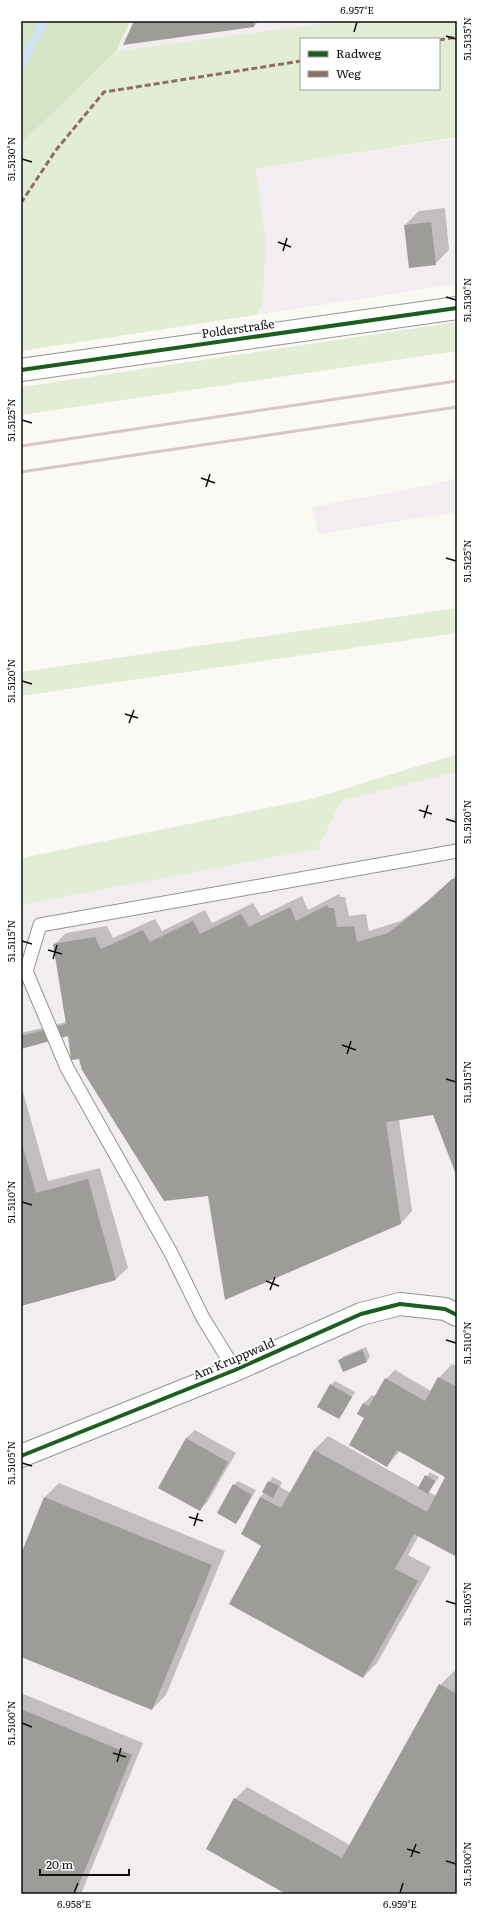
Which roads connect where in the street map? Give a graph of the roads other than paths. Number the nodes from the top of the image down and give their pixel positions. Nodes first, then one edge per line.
1 (457, 308) edge
2 (21, 370) edge
3 (457, 851) edge
4 (24, 971) edge
5 (457, 1315) edge
6 (235, 1370) junction
7 (21, 1456) edge

1 - 2 street, Polderstraße
3 - 4 lane
4 - 6 lane
5 - 6 street, Am Kruppwald
6 - 7 street, Am Kruppwald

